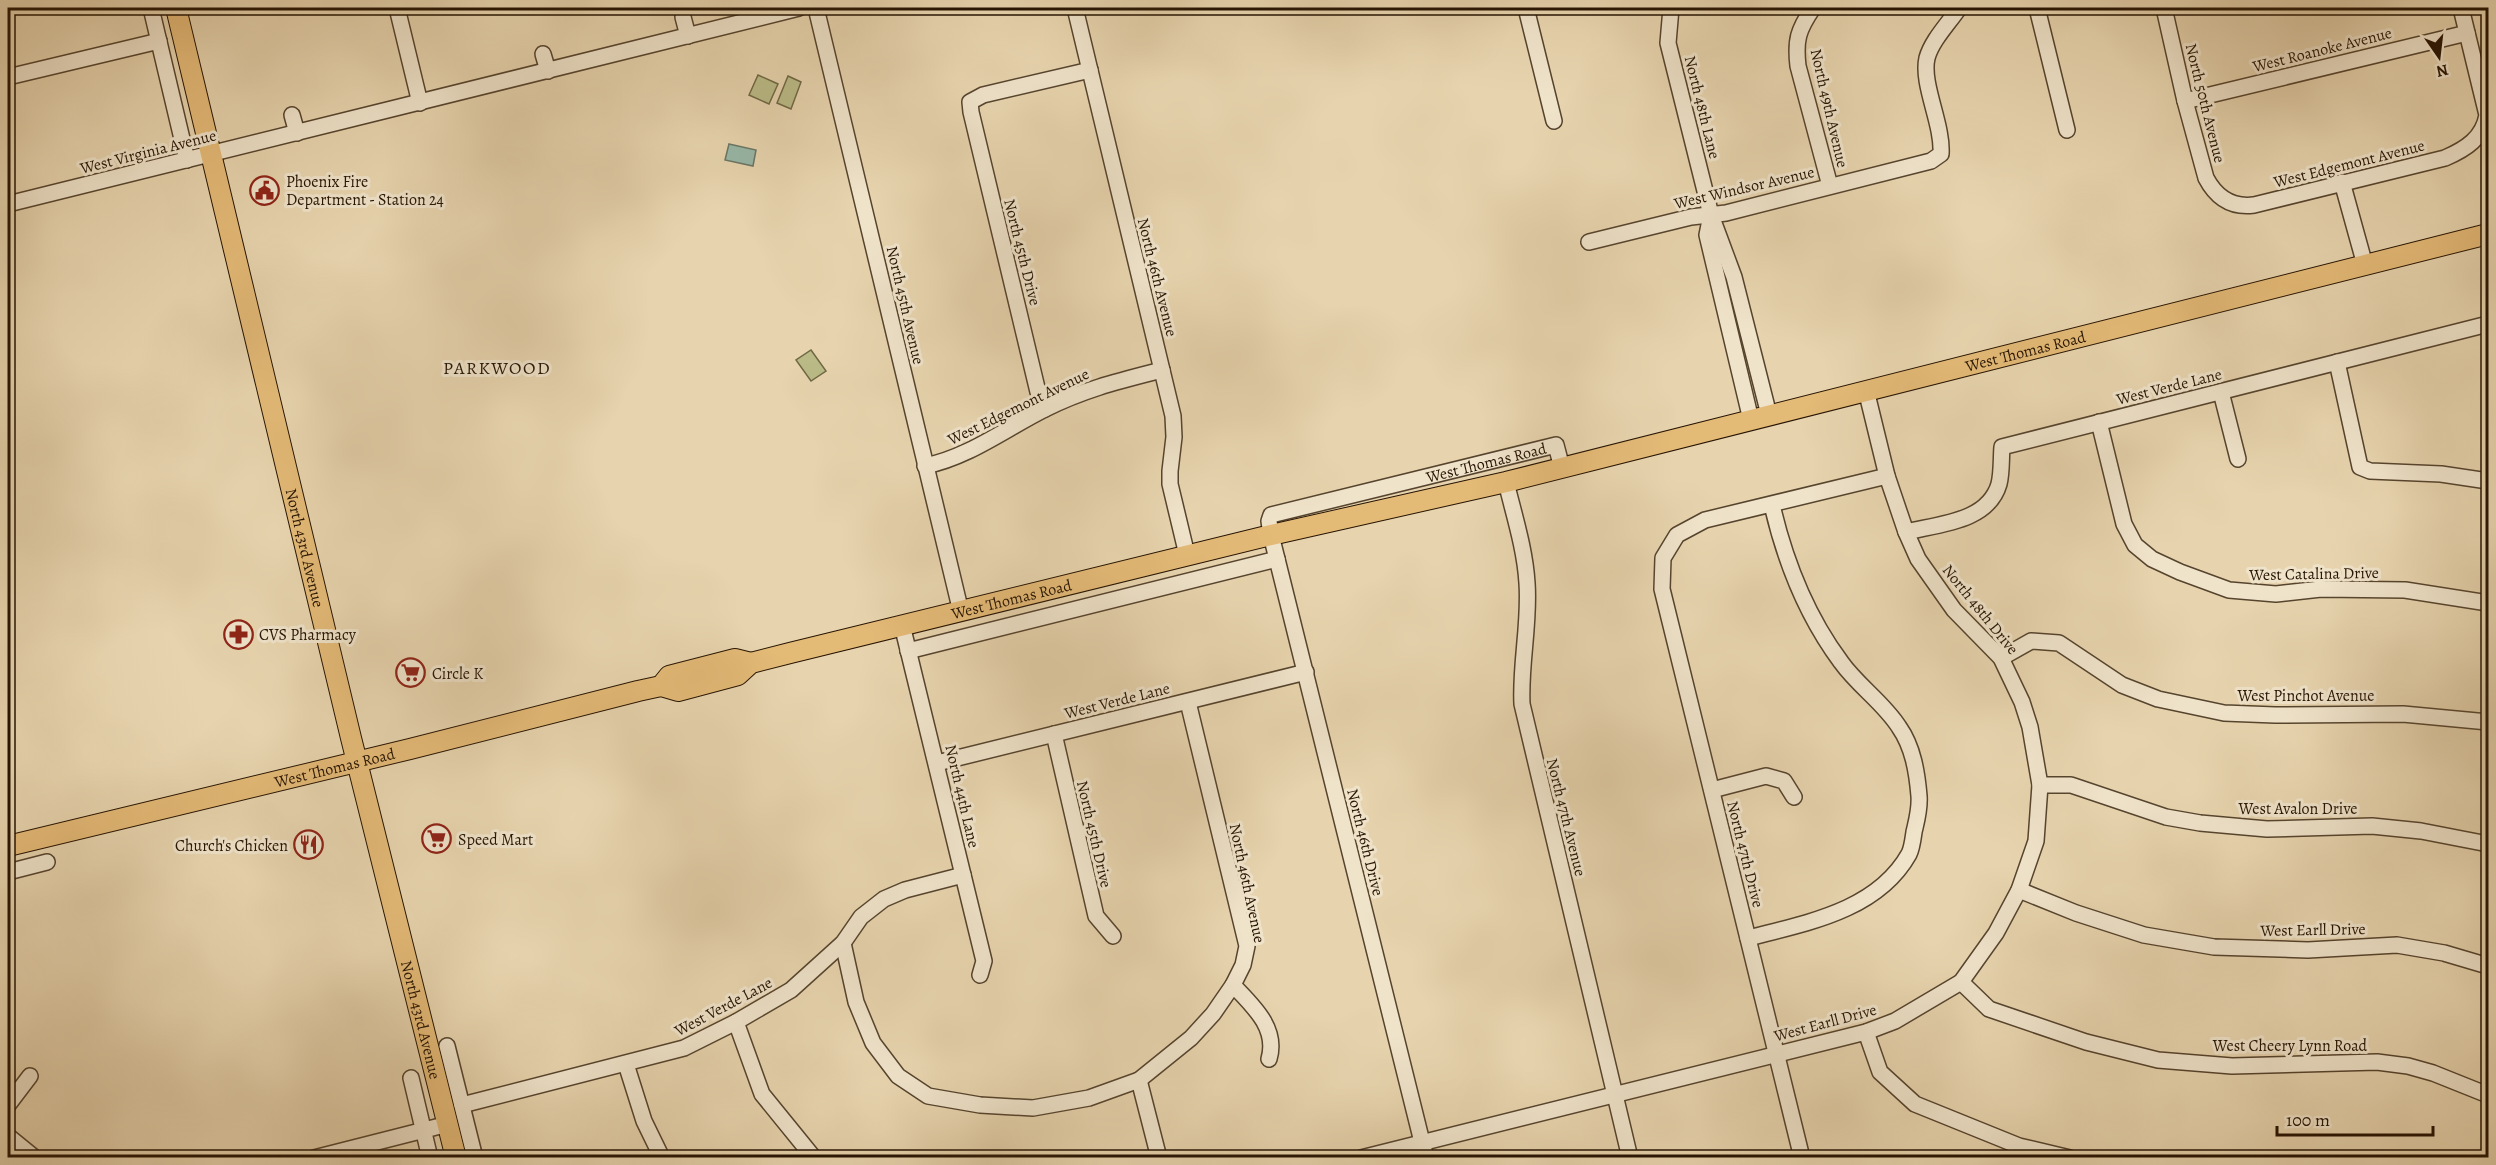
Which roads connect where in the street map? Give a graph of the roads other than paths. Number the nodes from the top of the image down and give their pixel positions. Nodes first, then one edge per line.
1 (151, 8) edge
2 (176, 8) edge
3 (397, 8) edge
4 (799, 8) edge
5 (816, 8) edge
6 (1075, 8) edge
7 (1526, 8) edge
8 (1671, 8) edge
9 (1813, 8) edge
10 (1959, 8) edge
11 (2037, 8) edge
12 (2164, 8) edge
13 (2461, 8) edge
14 (683, 17) dead end
15 (2467, 33) junction
16 (687, 36) junction
17 (159, 41) junction
18 (543, 54) dead end
19 (1089, 70) junction
20 (548, 71) junction
21 (8, 77) edge
22 (2185, 101) junction
23 (420, 103) junction
24 (292, 115) dead end
25 (1554, 121) dead end
26 (2067, 130) dead end
27 (297, 133) junction
28 (210, 155) junction
29 (187, 160) junction
30 (2342, 182) junction
31 (1830, 186) junction
32 (2224, 200) joint
33 (8, 204) edge
34 (1711, 215) junction
35 (2488, 234) edge
36 (1589, 242) dead end
37 (2364, 265) junction
38 (2488, 324) edge
39 (2337, 362) junction
40 (1162, 370) junction
41 (1866, 390) junction
42 (2221, 392) junction
43 (1045, 409) junction
44 (1760, 417) junction
45 (2099, 422) junction
46 (2238, 459) dead end
47 (926, 466) junction
48 (1562, 468) junction
49 (1887, 476) junction
50 (2488, 481) edge
51 (1506, 482) junction
52 (1772, 505) junction
53 (1906, 532) junction
54 (1271, 535) junction
55 (1187, 555) junction
56 (1277, 559) junction
57 (2488, 603) edge
58 (961, 612) junction
59 (902, 625) junction
60 (908, 651) junction
61 (2001, 658) junction
62 (1306, 672) junction
63 (1188, 702) junction
64 (2488, 722) edge
65 (1053, 734) junction
66 (357, 762) junction
67 (937, 763) junction
68 (2040, 785) junction
69 (1712, 790) junction
70 (1794, 796) dead end
71 (2488, 844) edge
72 (8, 846) edge
73 (47, 862) dead end
74 (8, 872) edge
75 (963, 875) junction
76 (2019, 890) junction
77 (1113, 936) dead end
78 (1748, 938) junction
79 (843, 943) junction
80 (2488, 966) edge
81 (980, 975) dead end
82 (1961, 982) junction
83 (1233, 985) junction
84 (736, 1022) junction
85 (1866, 1032) junction
86 (447, 1046) dead end
87 (1776, 1053) junction
88 (1269, 1059) dead end
89 (626, 1065) junction
90 (30, 1076) dead end
91 (411, 1078) dead end
92 (1139, 1080) junction
93 (1614, 1094) junction
94 (2488, 1095) edge
95 (8, 1105) edge
96 (462, 1105) junction
97 (448, 1124) junction
98 (424, 1130) junction
99 (8, 1136) edge
100 (1422, 1141) junction
101 (35, 1158) edge
102 (314, 1158) edge
103 (430, 1158) edge
104 (456, 1158) edge
105 (475, 1158) edge
106 (662, 1158) edge
107 (814, 1158) edge
108 (1159, 1158) edge
109 (1361, 1158) edge
110 (1426, 1158) edge
111 (1630, 1158) edge
112 (1802, 1158) edge
113 (2070, 1158) edge

1 - 17 street
2 - 28 main road, North 43rd Avenue
3 - 23 street
4 - 16 street, West Virginia Avenue
5 - 47 street, North 45th Avenue
6 - 19 street, North 46th Avenue
7 - 25 street
8 - 34 street, North 48th Lane
9 - 31 street, North 49th Avenue
10 - 31 street, West Windsor Avenue
11 - 26 street
12 - 22 street, North 50th Avenue
13 - 15 street
14 - 16 street
15 - 22 street, West Roanoke Avenue
15 - 30 street, West Edgemont Avenue
16 - 20 street, West Virginia Avenue
17 - 21 street
17 - 29 street
18 - 20 street
19 - 40 street, North 46th Avenue
19 - 43 street, North 45th Drive
20 - 23 street, West Virginia Avenue
22 - 32 street, North 50th Avenue
23 - 27 street, West Virginia Avenue
24 - 27 street
27 - 28 street, West Virginia Avenue
28 - 29 street, West Virginia Avenue
28 - 66 main road, North 43rd Avenue
29 - 33 street, West Virginia Avenue
30 - 32 street, West Edgemont Avenue
30 - 37 street
31 - 34 street, West Windsor Avenue
34 - 36 street, West Windsor Avenue
34 - 44 street, North 48th Lane
35 - 37 main road, West Thomas Road
37 - 41 main road, West Thomas Road
38 - 39 street, West Verde Lane
39 - 42 street, West Verde Lane
39 - 50 street
40 - 43 street, West Edgemont Avenue
40 - 55 street, North 46th Avenue
41 - 44 main road, West Thomas Road
41 - 49 street, North 48th Drive
42 - 45 street, West Verde Lane
42 - 46 street
43 - 47 street, West Edgemont Avenue
44 - 48 main road, West Thomas Road
45 - 53 street, West Verde Lane
45 - 57 street, West Catalina Drive
47 - 58 street, North 45th Avenue
48 - 51 main road, West Thomas Road
48 - 54 street, West Thomas Road
49 - 52 street
49 - 53 street, North 48th Drive
51 - 54 main road, West Thomas Road
51 - 93 street, North 47th Avenue
52 - 69 street, North 47th Drive
52 - 78 street
53 - 61 street, North 48th Drive
54 - 55 main road, West Thomas Road
54 - 56 street, North 46th Drive
55 - 58 main road, West Thomas Road
56 - 60 street, West Thomas Road
56 - 62 street, North 46th Drive
58 - 59 main road, West Thomas Road
59 - 60 street, North 44th Lane
59 - 66 main road, West Thomas Road
60 - 67 street, North 44th Lane
61 - 64 street, West Pinchot Avenue
61 - 68 street, North 48th Drive
62 - 63 street, West Verde Lane
62 - 100 street, North 46th Drive
63 - 65 street, West Verde Lane
63 - 83 street, North 46th Avenue
65 - 67 street, West Verde Lane
65 - 77 street, North 45th Drive
66 - 72 main road, West Thomas Road
66 - 97 main road, North 43rd Avenue
67 - 75 street, North 44th Lane
68 - 71 street, West Avalon Drive
68 - 76 street, North 48th Drive
69 - 70 street
69 - 78 street, North 47th Drive
73 - 74 street
75 - 79 street, West Verde Lane
75 - 81 street, North 44th Lane
76 - 80 street, West Earll Drive
76 - 82 street, West Earll Drive
78 - 87 street, North 47th Drive
79 - 84 street, West Verde Lane
79 - 92 street
82 - 85 street, West Earll Drive
82 - 94 street, West Cheery Lynn Road
83 - 88 street
83 - 92 street
84 - 89 street, West Verde Lane
84 - 107 street
85 - 87 street, West Earll Drive
85 - 113 street
86 - 96 street, North 43rd Avenue
87 - 93 street, West Earll Drive
87 - 112 street, North 47th Drive
89 - 96 street, West Verde Lane
89 - 106 street
90 - 95 street
91 - 98 street, North 43rd Avenue
92 - 108 street
93 - 100 street, West Earll Drive
93 - 111 street, North 47th Avenue
96 - 105 street, North 43rd Avenue
97 - 98 street
97 - 104 main road, North 43rd Avenue
98 - 102 street
98 - 103 street, North 43rd Avenue
99 - 101 street
100 - 109 street, West Earll Drive
100 - 110 street, North 46th Drive

